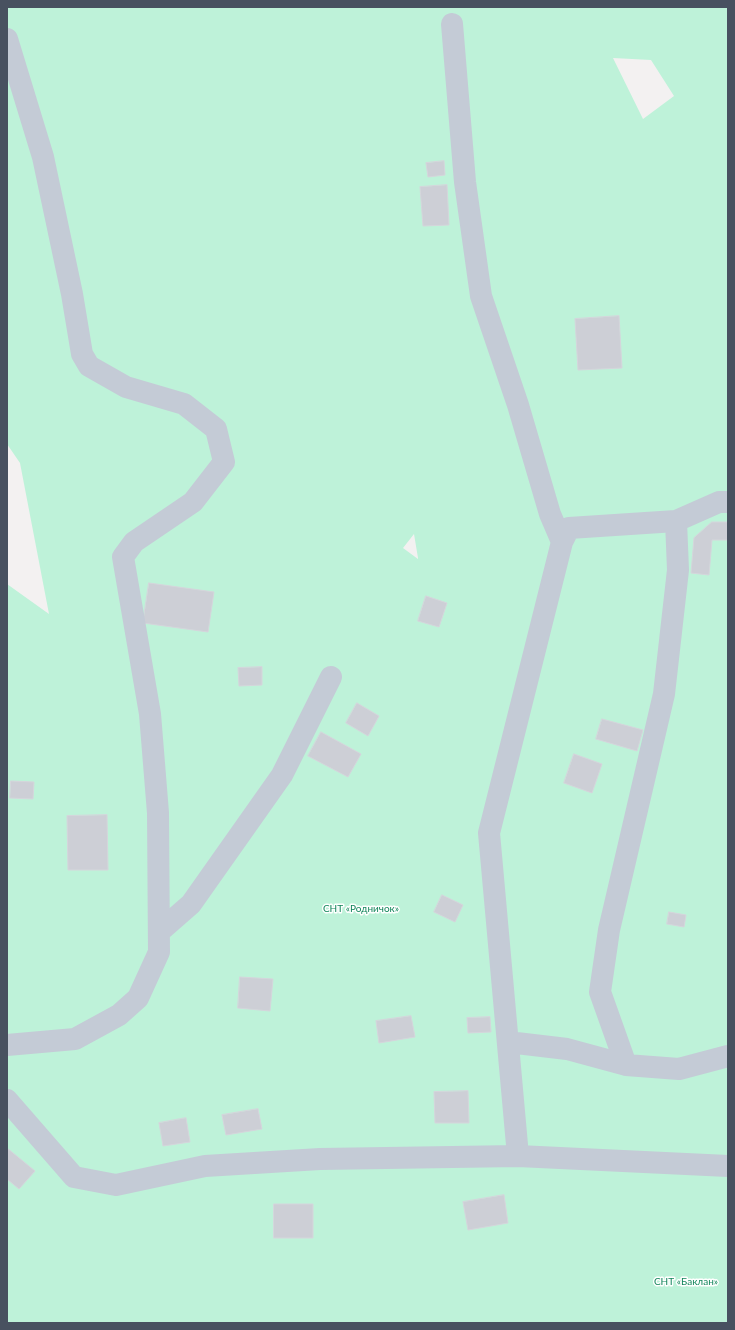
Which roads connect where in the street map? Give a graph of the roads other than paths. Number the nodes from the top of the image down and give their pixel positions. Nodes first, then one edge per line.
1 (452, 24) dead end
2 (7, 39) edge
3 (728, 502) edge
4 (676, 521) junction
5 (562, 542) junction
6 (331, 677) dead end
7 (159, 932) junction
8 (508, 1042) junction
9 (7, 1045) edge
10 (728, 1056) edge
11 (626, 1065) junction
12 (7, 1100) edge
13 (518, 1156) junction
14 (728, 1166) edge

1 - 5 street
2 - 7 street
3 - 4 street
4 - 5 street
4 - 11 street
5 - 8 street
6 - 7 street
7 - 9 street
8 - 11 street
8 - 13 street
10 - 11 street
12 - 13 street
13 - 14 street

